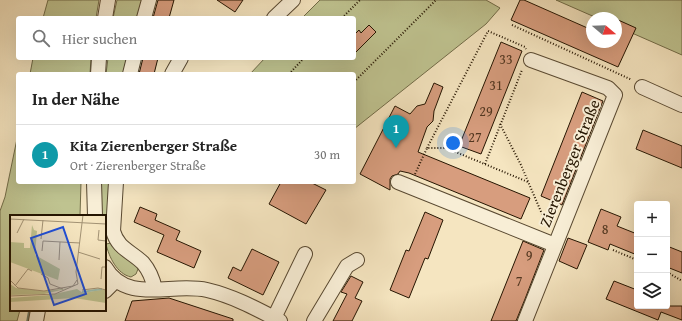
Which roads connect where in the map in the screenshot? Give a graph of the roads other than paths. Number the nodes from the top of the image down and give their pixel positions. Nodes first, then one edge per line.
1 (108, 0) edge
2 (149, 0) edge
3 (293, 0) edge
4 (105, 16) edge
5 (145, 16) edge
6 (276, 16) edge
7 (99, 60) edge
8 (134, 60) edge
9 (180, 60) edge
10 (531, 60) road end
11 (98, 72) edge
12 (130, 72) edge
13 (173, 72) edge
14 (642, 87) road end
15 (682, 105) edge
16 (94, 184) edge
17 (116, 184) edge
18 (404, 184) road end
19 (95, 215) edge
20 (555, 245) junction
21 (305, 254) dead end
22 (357, 260) dead end
23 (106, 268) edge
24 (115, 281) junction
25 (155, 289) junction
26 (106, 290) edge
27 (38, 311) edge
28 (277, 319) edge
29 (36, 321) edge
30 (314, 321) edge
31 (525, 321) edge

1 - 4 street
2 - 5 street
3 - 6 street
7 - 11 street
8 - 12 street
9 - 13 street
10 - 20 street, Zierenberger Straße
14 - 15 street
16 - 19 street
17 - 25 street
18 - 20 street, Zierenberger Straße
20 - 31 street, Zierenberger Straße
21 - 28 street
22 - 30 street
23 - 24 street
24 - 25 street
24 - 26 street
25 - 28 street
27 - 29 street

